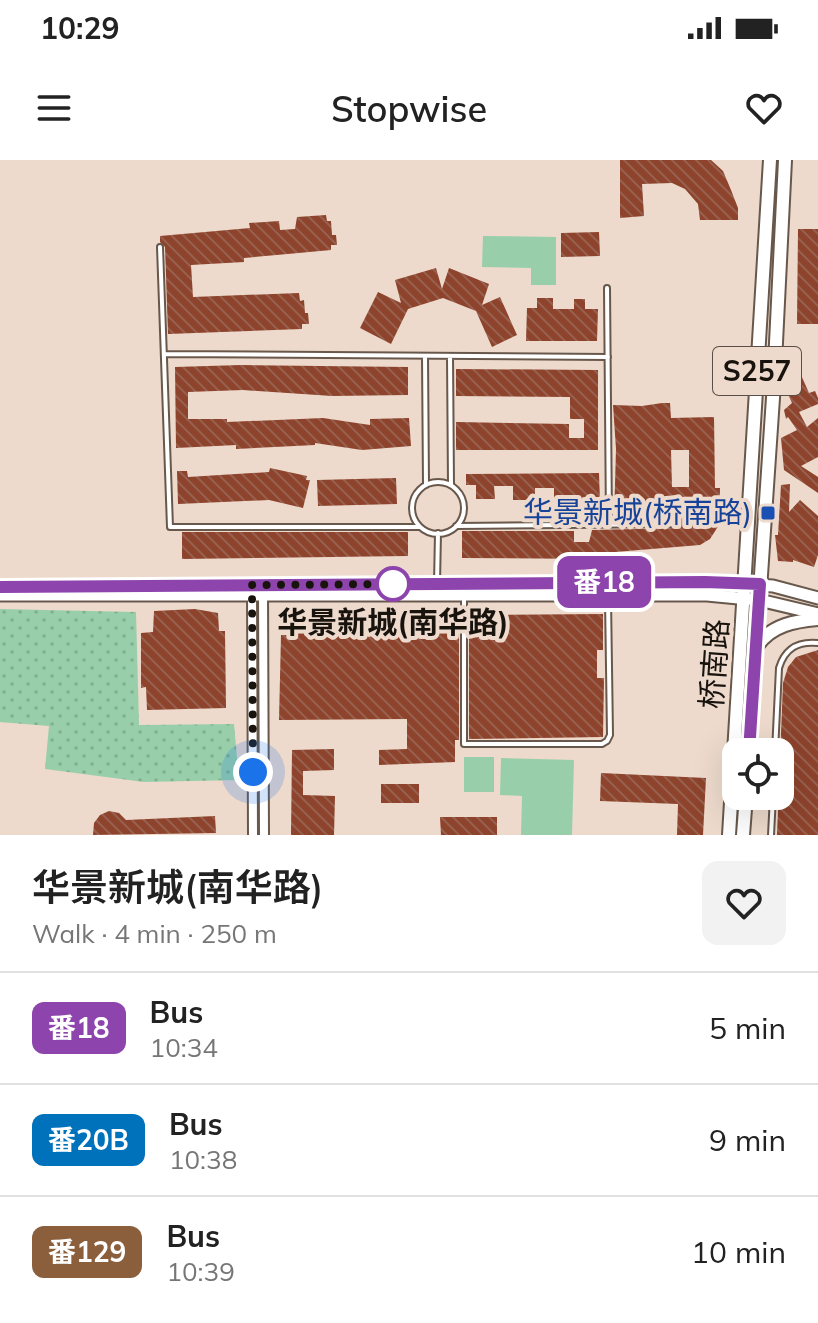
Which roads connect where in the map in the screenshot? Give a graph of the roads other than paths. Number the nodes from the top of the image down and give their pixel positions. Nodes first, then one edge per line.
1 (770, 160) edge
2 (785, 160) edge
3 (160, 247) dead end
4 (607, 288) dead end
5 (165, 354) junction
6 (425, 356) junction
7 (450, 356) junction
8 (608, 357) junction
9 (426, 485) junction
10 (451, 486) junction
11 (609, 523) junction
12 (675, 524) dead end
13 (456, 526) junction
14 (420, 527) junction
15 (438, 533) junction
16 (746, 583) junction
17 (437, 584) junction
18 (760, 584) junction
19 (0, 587) edge
20 (257, 590) junction
21 (464, 594) junction
22 (608, 594) junction
23 (0, 595) edge
24 (745, 598) junction
25 (818, 598) edge
26 (759, 600) junction
27 (818, 616) edge
28 (818, 643) edge
29 (756, 648) junction
30 (750, 738) edge
31 (776, 738) edge
32 (745, 810) edge
33 (772, 810) edge
34 (253, 835) edge
35 (264, 835) edge
36 (729, 835) edge
37 (743, 835) edge
38 (771, 835) edge

1 - 16 main road, 桥南路 / S257
2 - 18 main road, 桥南路 / S257
3 - 5 lane
4 - 8 lane
5 - 6 lane
5 - 14 lane
6 - 7 lane
6 - 9 lane
7 - 8 lane
7 - 10 lane
8 - 11 lane
9 - 10 lane
9 - 14 lane
10 - 13 lane
11 - 12 lane
11 - 13 lane
13 - 15 lane
14 - 15 lane
15 - 17 lane
16 - 17 street
16 - 18 street
16 - 24 main road, 桥南路 / S257
17 - 20 street
18 - 25 street
18 - 26 main road, 桥南路 / S257
19 - 20 street
20 - 21 street
20 - 23 street
20 - 34 street
20 - 35 street
21 - 22 street
21 - 22 lane
22 - 24 street
24 - 26 street
24 - 36 main road, 桥南路 / S257
26 - 27 street
26 - 29 main road, 桥南路 / S257
27 - 29 main road
28 - 31 lane
29 - 30 main road, 桥南路 / S257
32 - 37 main road
33 - 38 lane

